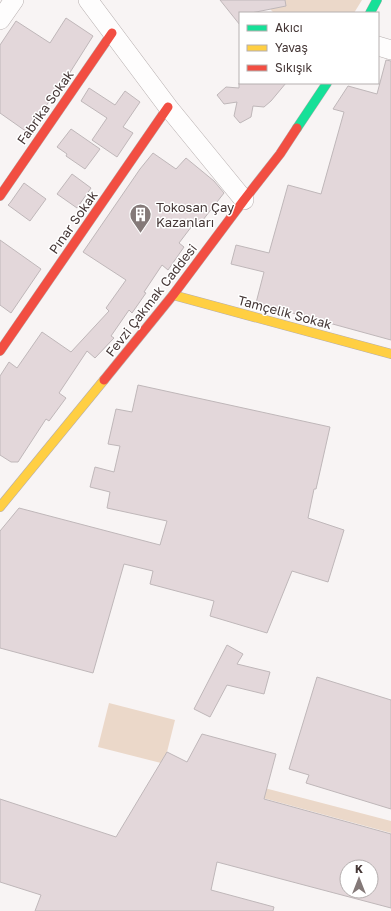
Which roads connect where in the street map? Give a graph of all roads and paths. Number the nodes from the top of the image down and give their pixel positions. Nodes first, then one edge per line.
1 (14, 0) edge
2 (88, 0) edge
3 (377, 0) edge
4 (371, 12) edge
5 (0, 20) edge
6 (112, 33) junction
7 (379, 46) edge
8 (391, 50) edge
9 (326, 84) edge
10 (168, 107) junction
11 (0, 196) edge
12 (244, 200) junction
13 (173, 295) junction
14 (0, 351) edge
15 (391, 354) edge
16 (3, 497) edge

1 - 5 street
2 - 6 street
3 - 4 street
6 - 10 street
6 - 11 street, Fabrika Sokak
7 - 8 street
9 - 12 street, Fevzi Çakmak Caddesi
10 - 12 street
10 - 14 street, Pınar Sokak
12 - 13 street, Fevzi Çakmak Caddesi
13 - 15 street, Tamçelik Sokak
13 - 16 street, Fevzi Çakmak Caddesi

